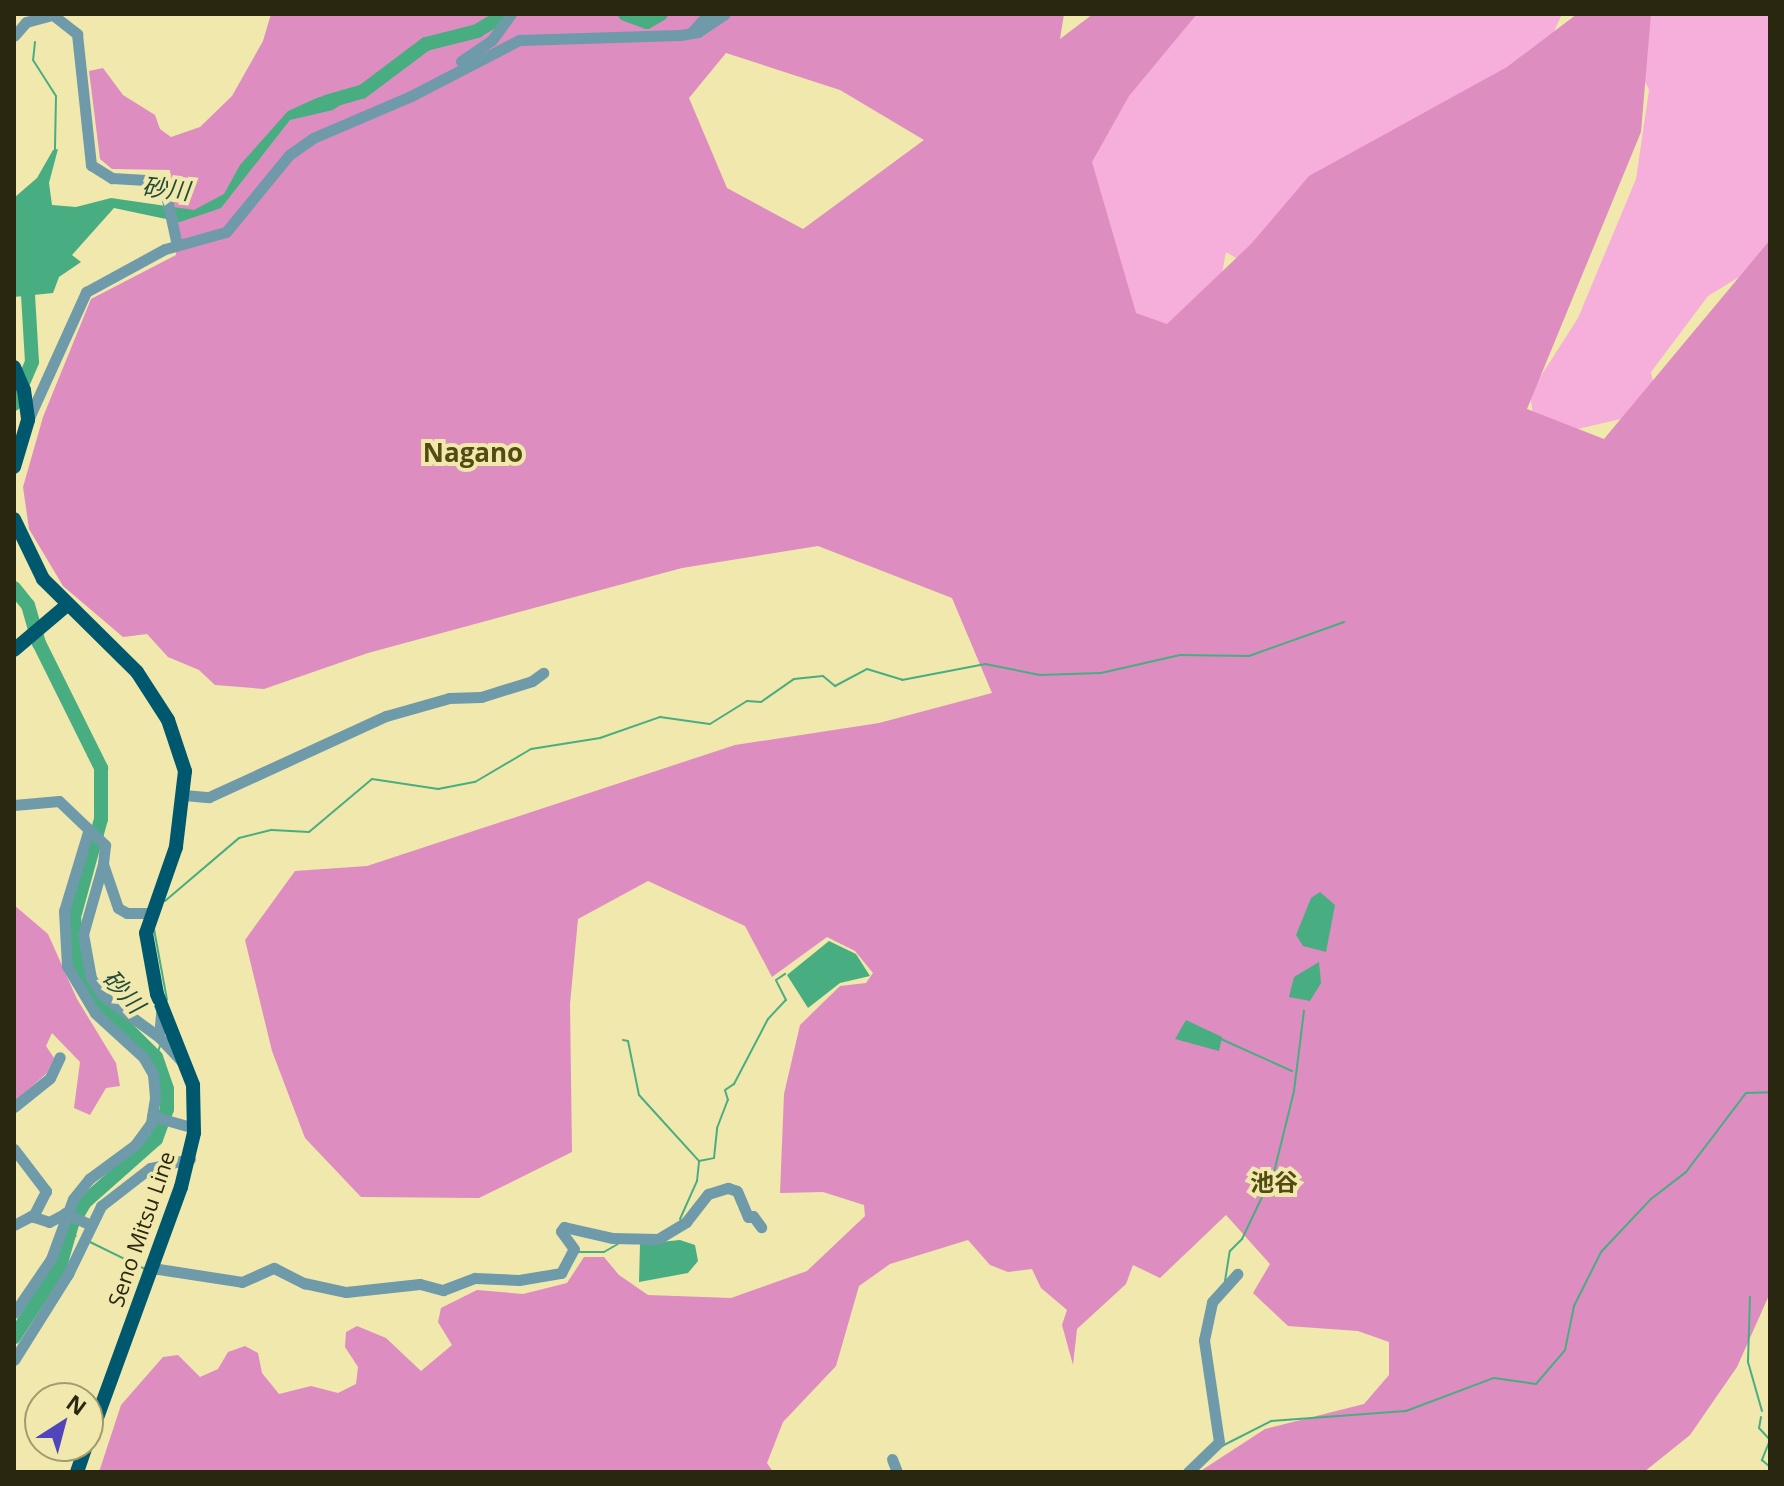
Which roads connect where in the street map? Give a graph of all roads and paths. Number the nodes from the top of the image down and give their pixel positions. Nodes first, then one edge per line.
1 (511, 14) edge
2 (708, 14) edge
3 (725, 14) edge
4 (690, 33) junction
5 (14, 36) edge
6 (454, 71) junction
7 (177, 245) junction
8 (16, 370) edge
9 (28, 420) junction
10 (14, 467) edge
11 (14, 519) edge
12 (67, 605) junction
13 (14, 650) edge
14 (543, 673) dead end
15 (184, 795) junction
16 (14, 805) edge
17 (88, 832) junction
18 (103, 864) junction
19 (151, 913) junction
20 (163, 1005) junction
21 (159, 1037) junction
22 (60, 1057) dead end
23 (187, 1066) junction
24 (14, 1107) edge
25 (152, 1116) junction
26 (194, 1128) junction
27 (14, 1149) edge
28 (190, 1159) junction
29 (64, 1213) junction
30 (33, 1217) junction
31 (89, 1224) junction
32 (14, 1225) edge
33 (761, 1227) dead end
34 (152, 1268) junction
35 (1237, 1274) dead end
36 (14, 1313) edge
37 (18, 1345) edge
38 (14, 1360) edge
39 (104, 1398) edge
40 (892, 1459) dead end
41 (897, 1472) edge
42 (1188, 1472) edge

1 - 6 street
2 - 4 street
3 - 4 street
4 - 6 street
5 - 7 street
6 - 7 street
7 - 9 street
8 - 9 main road
9 - 10 main road
11 - 12 main road, Seno Mitsu Line
12 - 13 main road
12 - 15 main road, Seno Mitsu Line
14 - 15 street
15 - 19 main road, Seno Mitsu Line
16 - 17 street
17 - 18 street
17 - 25 street
18 - 19 street
18 - 21 street
19 - 20 main road, Seno Mitsu Line
20 - 21 street
20 - 23 main road, Seno Mitsu Line
21 - 23 street
22 - 24 street
23 - 26 main road, Seno Mitsu Line
25 - 26 street
25 - 29 street
26 - 28 main road, Seno Mitsu Line
27 - 30 street
28 - 31 street
28 - 34 main road, Seno Mitsu Line
29 - 30 street
29 - 31 street
29 - 36 street
30 - 32 street
31 - 37 street
33 - 34 street
34 - 39 main road, Seno Mitsu Line
35 - 42 street
37 - 38 street
40 - 41 street

